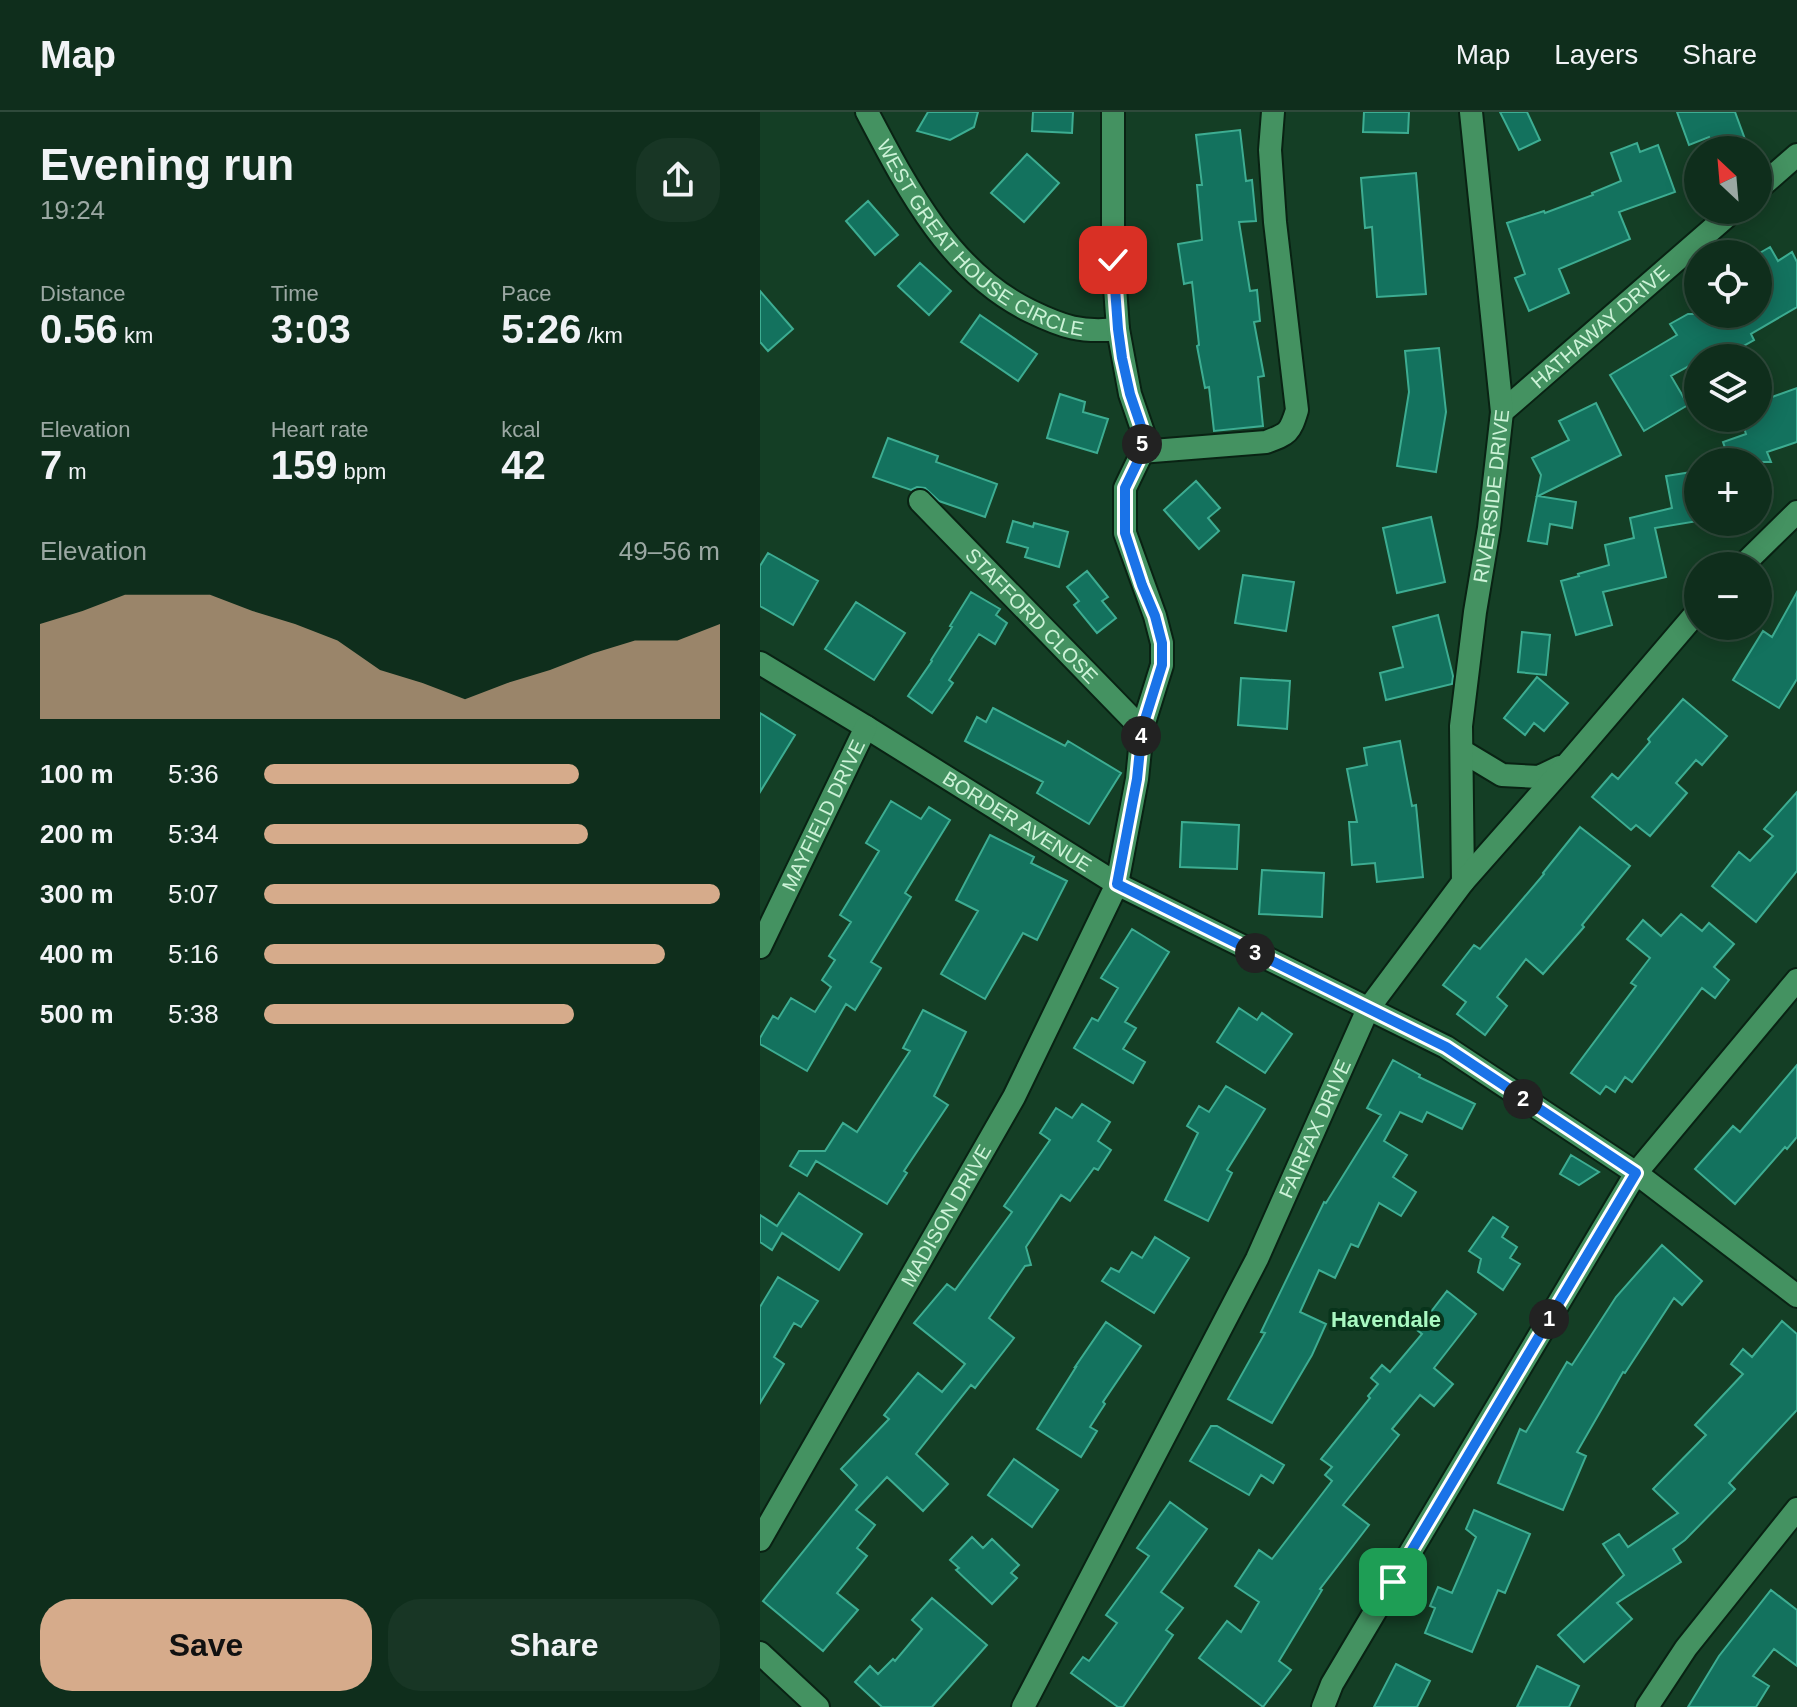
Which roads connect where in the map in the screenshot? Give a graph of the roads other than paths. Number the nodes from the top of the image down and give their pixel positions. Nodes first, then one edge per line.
1 (867, 112) edge
2 (1113, 112) edge
3 (1273, 112) edge
4 (1471, 112) edge
5 (1797, 155) edge
6 (1772, 177) edge
7 (1718, 224) edge
8 (1118, 329) junction
9 (1502, 412) junction
10 (1140, 452) junction
11 (920, 501) dead end
12 (1797, 512) edge
13 (1756, 552) edge
14 (1684, 627) edge
15 (760, 663) edge
16 (866, 727) junction
17 (1142, 729) junction
18 (1462, 751) junction
19 (1568, 763) junction
20 (1463, 882) junction
21 (1117, 884) junction
22 (760, 947) edge
23 (1797, 980) edge
24 (1368, 1009) junction
25 (1636, 1173) junction
26 (1797, 1296) edge
27 (1797, 1509) edge
28 (760, 1540) edge
29 (760, 1653) edge
30 (818, 1707) edge
31 (1023, 1707) edge
32 (1323, 1707) edge
33 (1647, 1707) edge

1 - 8 street, WEST GREAT HOUSE CIRCLE
2 - 8 street
3 - 10 street
4 - 9 street, RIVERSIDE DRIVE
5 - 6 street
7 - 9 street, HATHAWAY DRIVE
8 - 10 street
9 - 18 street, RIVERSIDE DRIVE
10 - 17 street, MADISON DRIVE
11 - 17 street, STAFFORD CLOSE
12 - 13 street
14 - 19 street, FAIRFAX DRIVE
15 - 16 street, BORDER AVENUE
16 - 21 street, BORDER AVENUE
16 - 22 street, MAYFIELD DRIVE
17 - 21 street, MADISON DRIVE
18 - 19 street
18 - 20 street, RIVERSIDE DRIVE
19 - 20 street, FAIRFAX DRIVE
20 - 24 street, FAIRFAX DRIVE
21 - 24 street, BORDER AVENUE
21 - 28 street, MADISON DRIVE
23 - 25 street
24 - 25 street, BORDER AVENUE
24 - 31 street, FAIRFAX DRIVE
25 - 26 street, BORDER AVENUE
25 - 32 street
27 - 33 street
29 - 30 street

